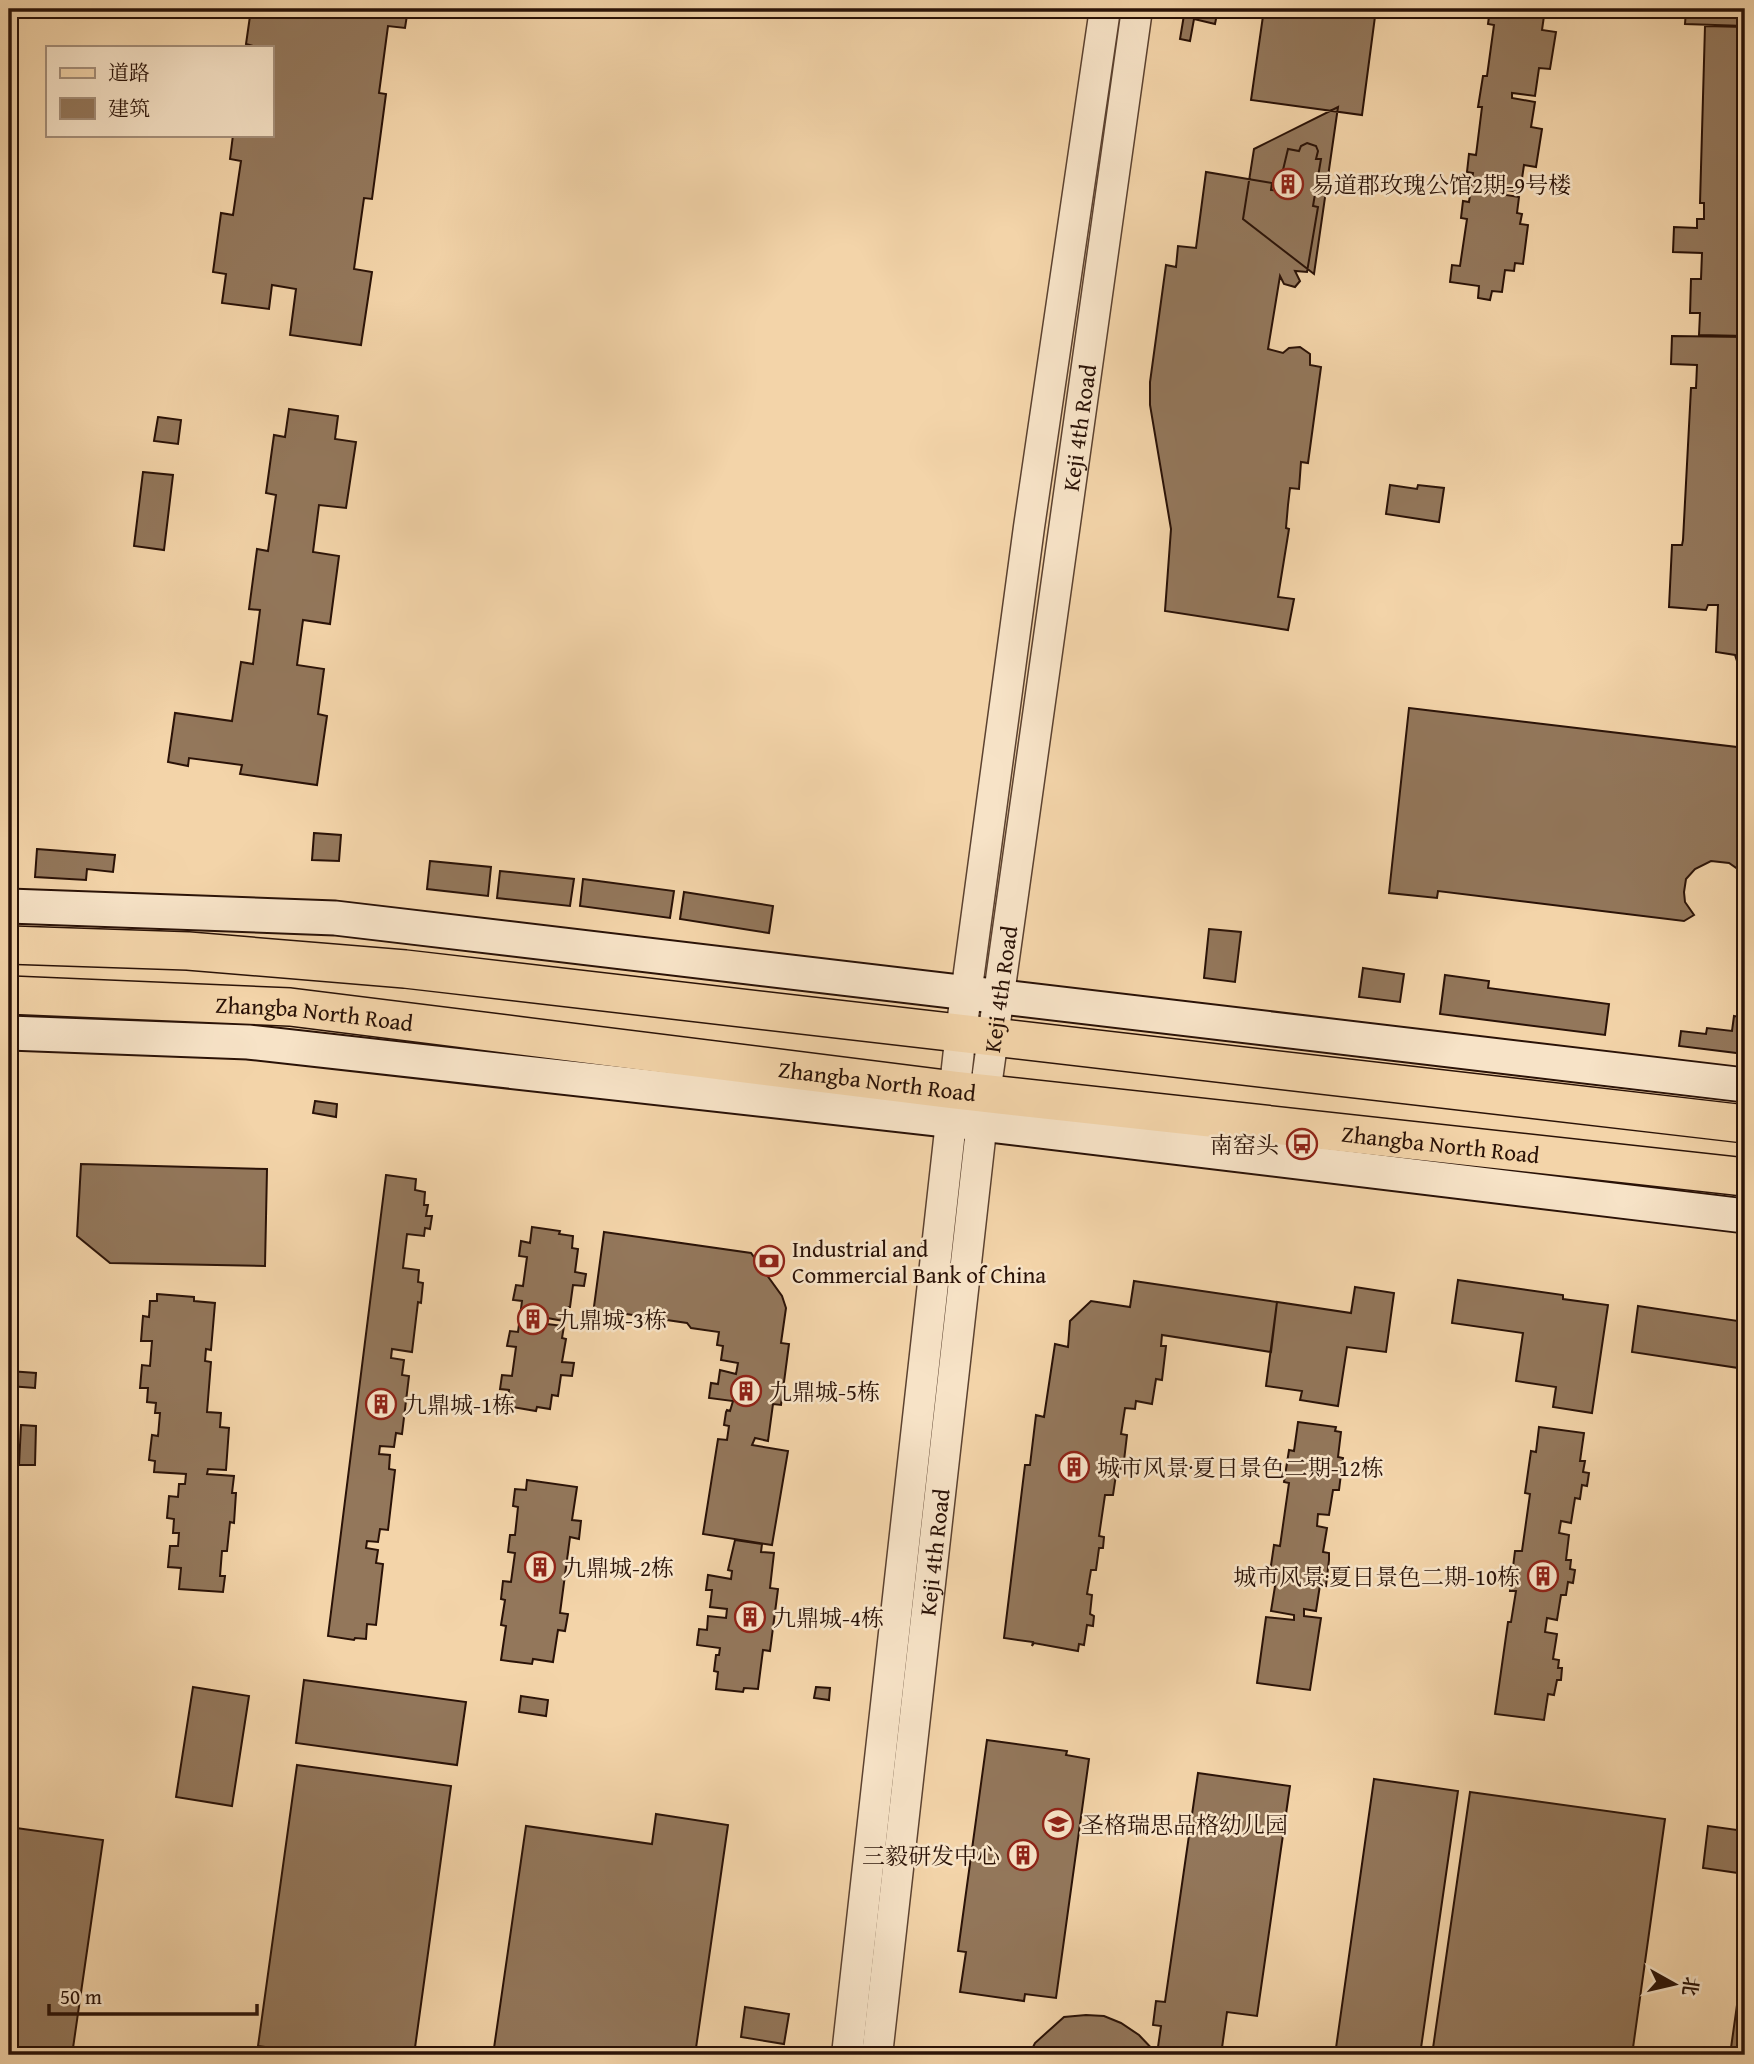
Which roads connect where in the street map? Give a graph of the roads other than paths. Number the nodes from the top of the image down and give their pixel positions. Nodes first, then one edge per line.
1 (1105, 9) edge
2 (1137, 9) edge
3 (9, 906) edge
4 (9, 945) edge
5 (967, 991) junction
6 (9, 995) edge
7 (999, 995) junction
8 (9, 1033) edge
9 (977, 1034) junction
10 (1745, 1085) edge
11 (968, 1107) junction
12 (1745, 1125) edge
13 (1745, 1177) edge
14 (1745, 1216) edge
15 (847, 2055) edge
16 (877, 2055) edge

1 - 5 street, Keji 4th Road
2 - 7 street, Keji 4th Road
3 - 5 main road
4 - 9 main road
5 - 7 main road
5 - 9 street, Keji 4th Road
6 - 11 main road, Zhangba North Road
7 - 9 street, Keji 4th Road
7 - 10 main road
8 - 11 main road
9 - 11 street, Keji 4th Road
9 - 12 main road
11 - 13 main road, Zhangba North Road
11 - 14 main road
11 - 15 street, Keji 4th Road
11 - 16 street, Keji 4th Road

